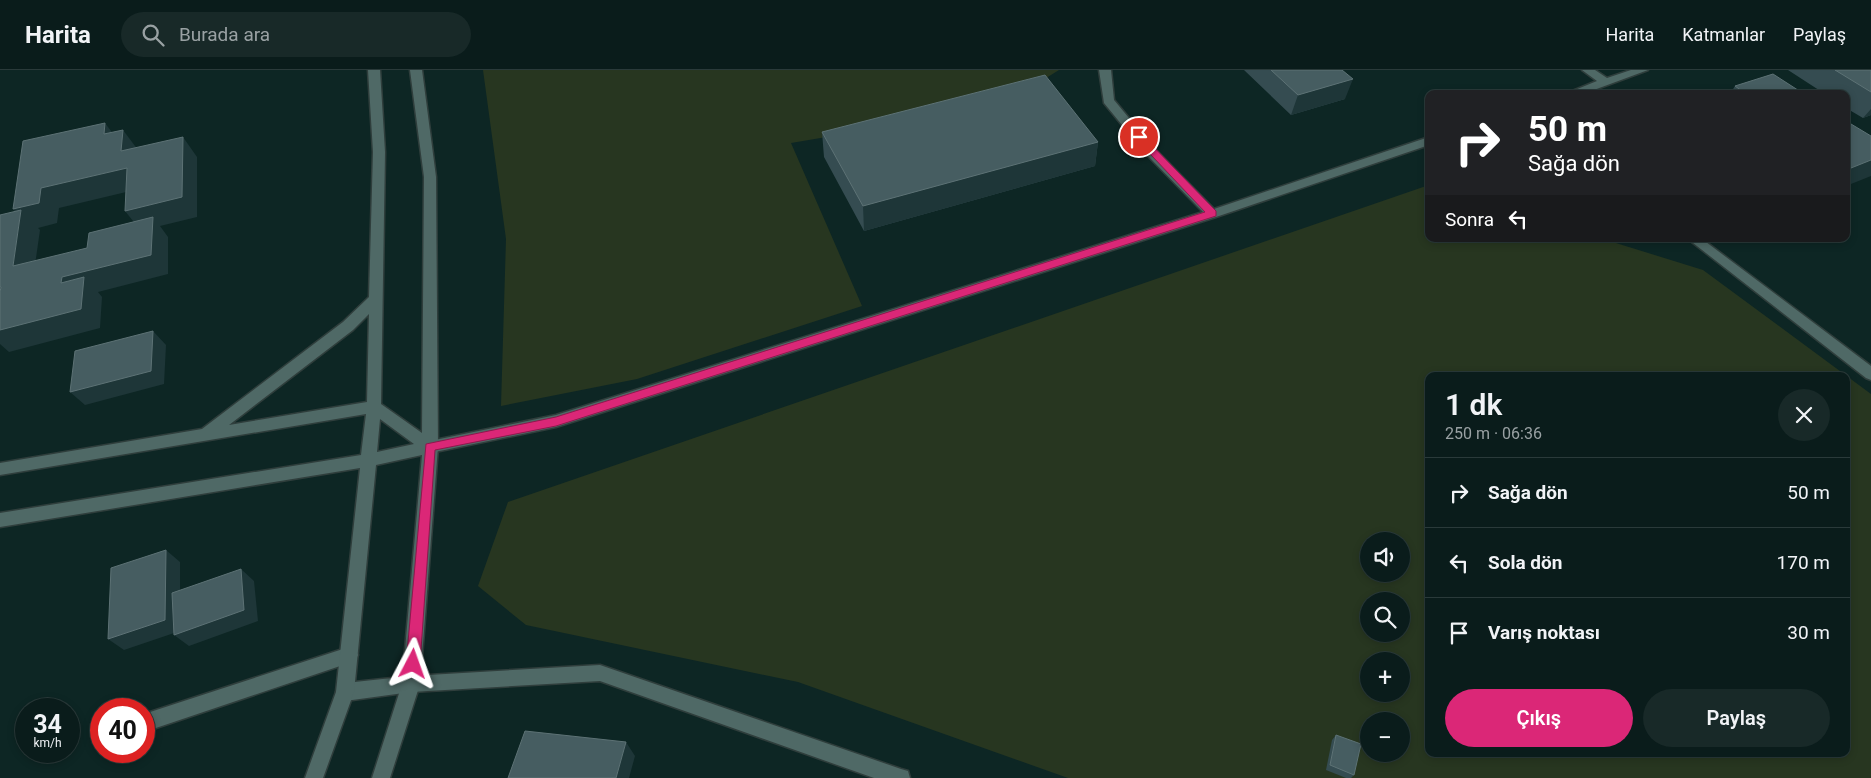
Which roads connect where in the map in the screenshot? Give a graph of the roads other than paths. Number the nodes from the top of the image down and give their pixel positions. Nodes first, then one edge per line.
1 (374, 70) edge
2 (416, 70) edge
3 (1105, 70) edge
4 (1588, 70) edge
5 (1642, 70) edge
6 (1605, 82) junction
7 (1582, 90) edge
8 (1425, 142) edge
9 (1212, 214) junction
10 (1698, 242) edge
11 (375, 300) junction
12 (1871, 374) edge
13 (374, 407) junction
14 (207, 435) junction
15 (430, 447) junction
16 (369, 460) junction
17 (0, 469) edge
18 (0, 520) edge
19 (349, 655) junction
20 (411, 684) junction
21 (344, 692) junction
22 (155, 719) edge
23 (314, 778) edge
24 (381, 778) edge
25 (901, 778) edge

1 - 11 street
2 - 15 street
3 - 9 street
4 - 6 street
5 - 6 street
6 - 7 street
8 - 9 street
9 - 15 street
10 - 12 street
11 - 13 street
11 - 14 street
13 - 14 street
13 - 15 street
13 - 16 street
14 - 17 street
15 - 16 street
15 - 20 street
16 - 18 street
16 - 19 street
19 - 21 street
19 - 22 street
20 - 21 street
20 - 24 street
20 - 25 street
21 - 23 street

